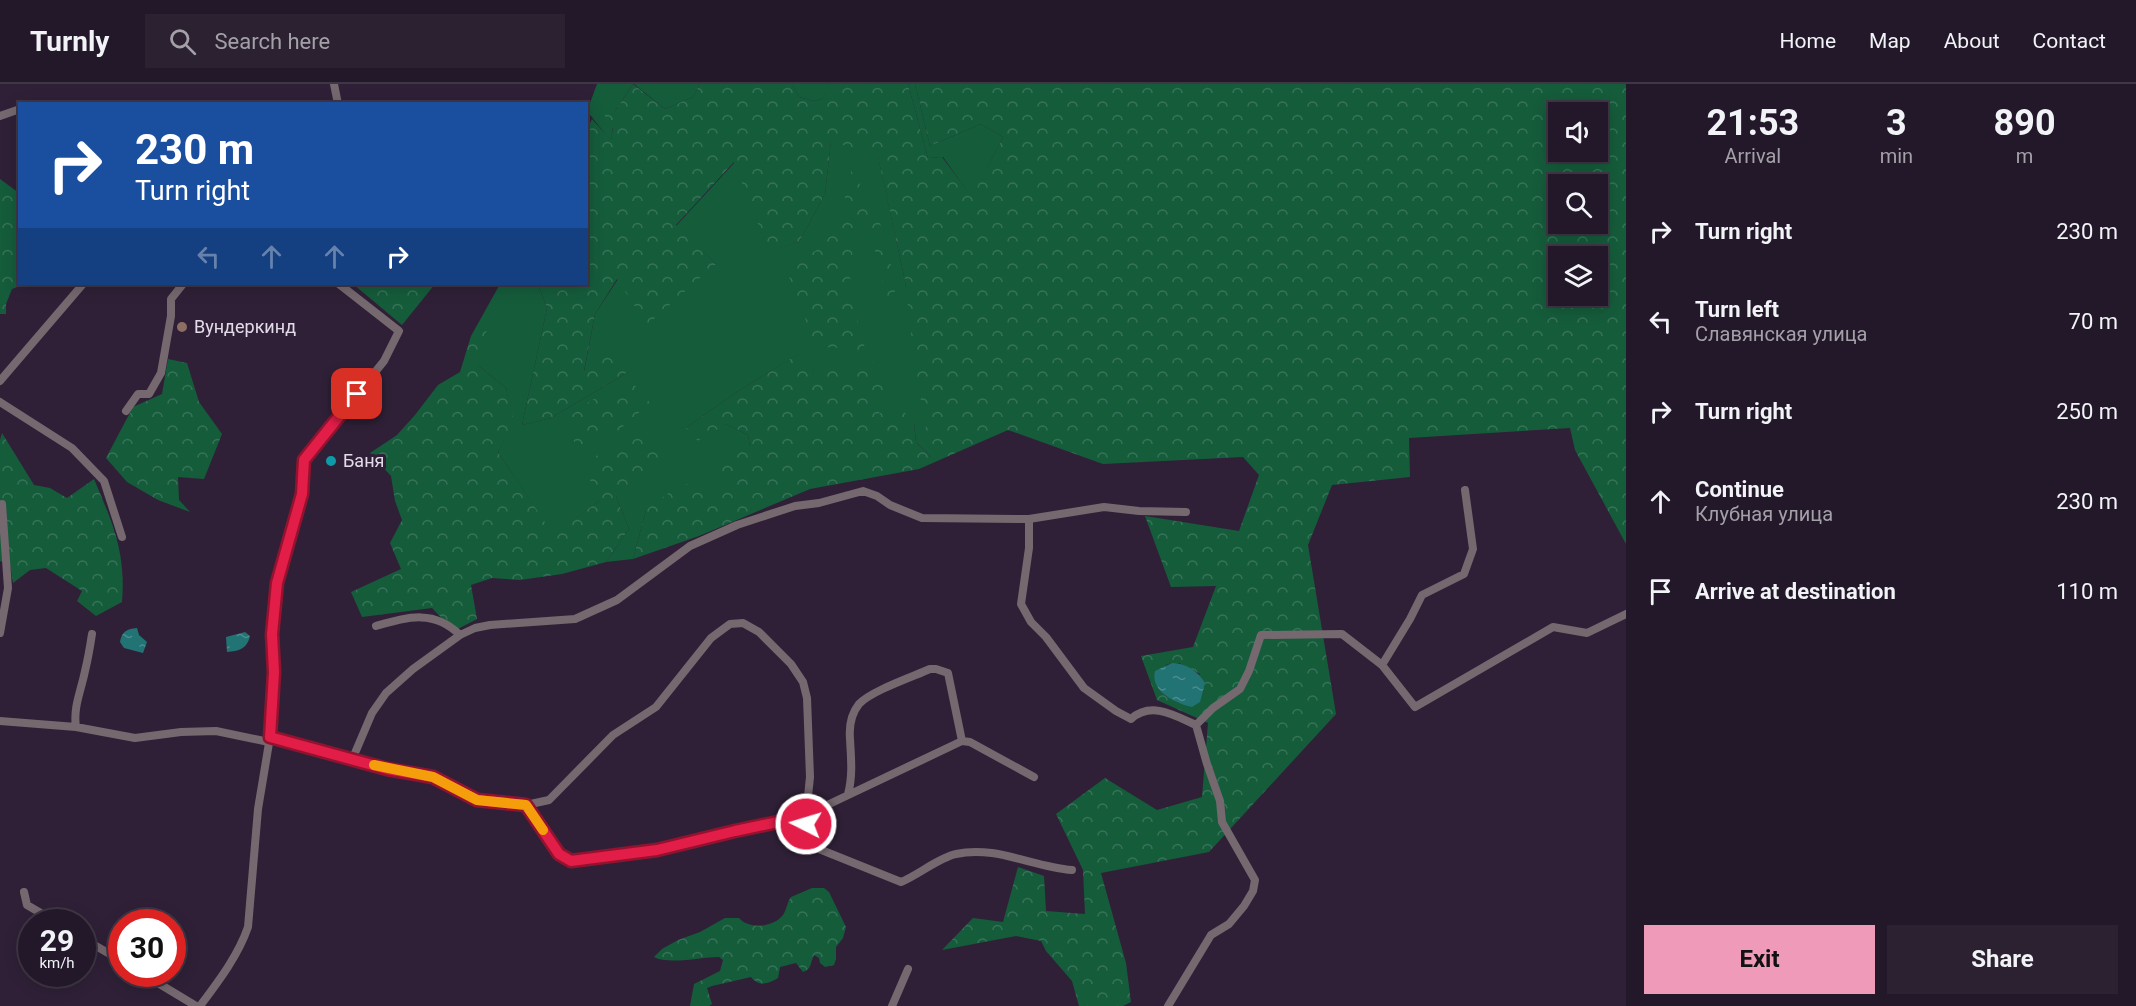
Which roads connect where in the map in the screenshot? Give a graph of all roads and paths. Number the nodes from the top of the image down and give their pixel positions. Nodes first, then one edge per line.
1 (334, 84) edge
2 (338, 102) edge
3 (18, 110) edge
4 (0, 116) edge
5 (82, 285) edge
6 (182, 285) edge
7 (340, 285) edge
8 (0, 381) edge
9 (0, 402) edge
10 (126, 411) dead end
11 (1465, 490) dead end
12 (2, 504) dead end
13 (1186, 512) dead end
14 (1029, 519) junction
15 (122, 537) dead end
16 (1626, 614) edge
17 (376, 626) dead end
18 (0, 633) edge
19 (92, 634) dead end
20 (460, 635) junction
21 (1382, 665) junction
22 (0, 721) edge
23 (1196, 725) junction
24 (76, 727) junction
25 (270, 739) junction
26 (962, 741) junction
27 (352, 760) junction
28 (1034, 777) dead end
29 (848, 794) junction
30 (526, 805) junction
31 (802, 817) junction
32 (1072, 870) dead end
33 (24, 892) dead end
34 (34, 909) edge
35 (908, 969) dead end
36 (165, 987) edge
37 (198, 1006) edge
38 (892, 1006) edge
39 (1168, 1006) edge

1 - 2 street
3 - 4 street
5 - 8 street
6 - 10 street
7 - 25 street
9 - 15 street
11 - 21 street
12 - 18 street
13 - 14 street
14 - 20 street
14 - 23 street
16 - 21 street
17 - 20 street
19 - 24 street
20 - 27 street
21 - 23 street
22 - 24 street
23 - 39 street
24 - 25 street
25 - 27 street
25 - 37 street
26 - 28 street
26 - 29 street
26 - 29 street
27 - 30 street
29 - 31 street
30 - 31 street
30 - 31 street
31 - 32 street
33 - 34 street
35 - 38 street
36 - 37 street

